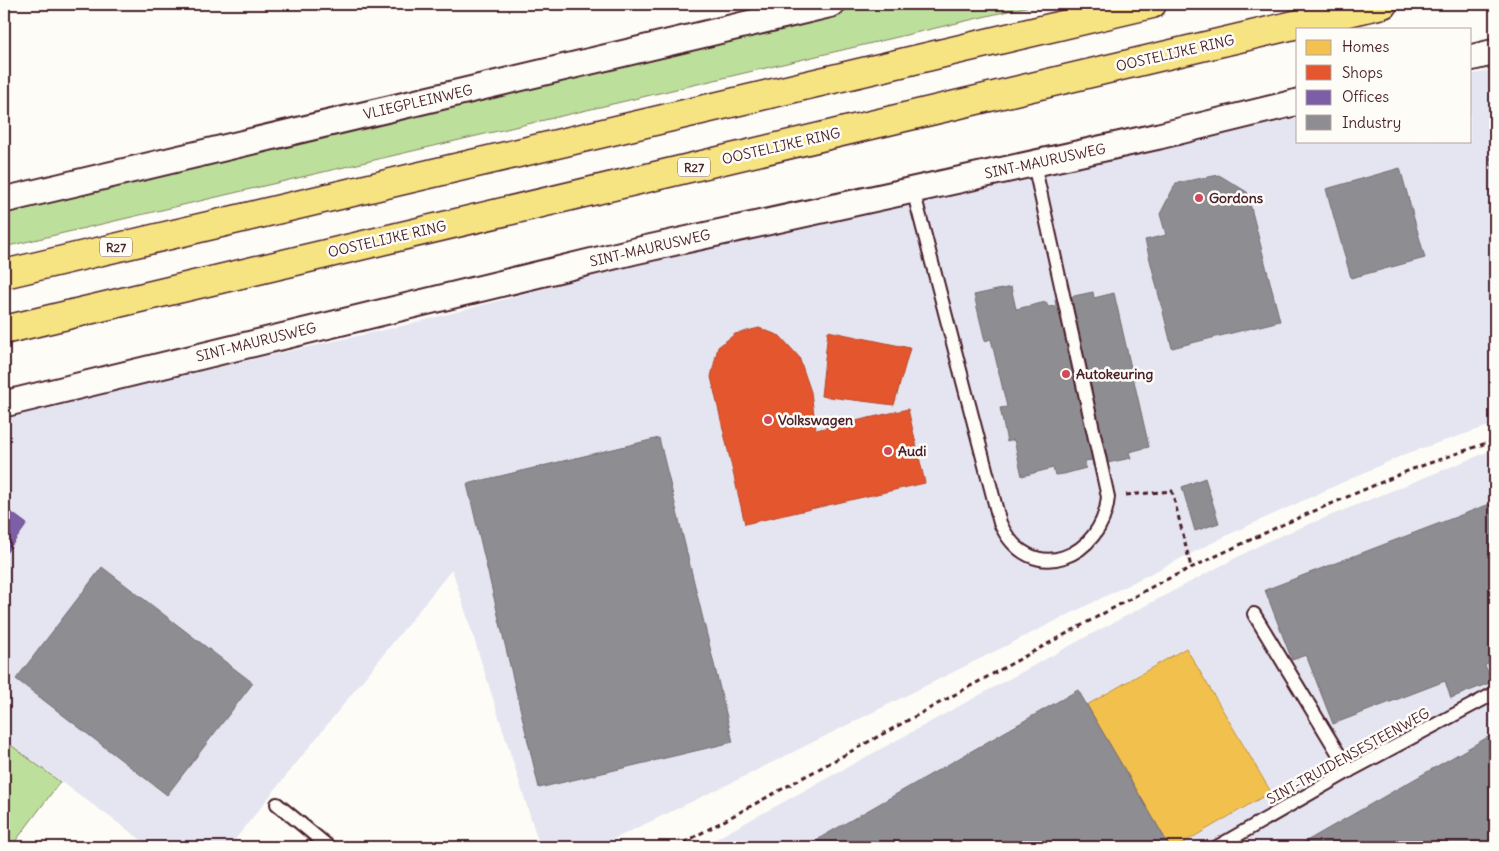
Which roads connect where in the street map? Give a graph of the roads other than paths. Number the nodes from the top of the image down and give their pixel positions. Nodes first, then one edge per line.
1 (832, 4) edge
2 (1152, 4) edge
3 (1383, 4) edge
4 (1495, 52) edge
5 (1472, 58) edge
6 (1296, 102) edge
7 (1034, 164) junction
8 (914, 190) junction
9 (4, 200) edge
10 (4, 274) edge
11 (4, 330) edge
12 (4, 404) edge
13 (1254, 614) dead end
14 (1495, 693) edge
15 (1349, 771) junction
16 (277, 804) dead end
17 (329, 847) edge
18 (1217, 847) edge

1 - 9 street, VLIEGPLEINWEG
2 - 10 highway, R27
3 - 11 highway, OOSTELIJKE RING / R27
4 - 5 street
6 - 7 street, SINT-MAURUSWEG
7 - 8 street, SINT-MAURUSWEG
7 - 8 lane
8 - 12 street, SINT-MAURUSWEG
13 - 15 lane
14 - 15 lane, SINT-TRUIDENSESTEENWEG
15 - 18 lane, SINT-TRUIDENSESTEENWEG
16 - 17 lane

